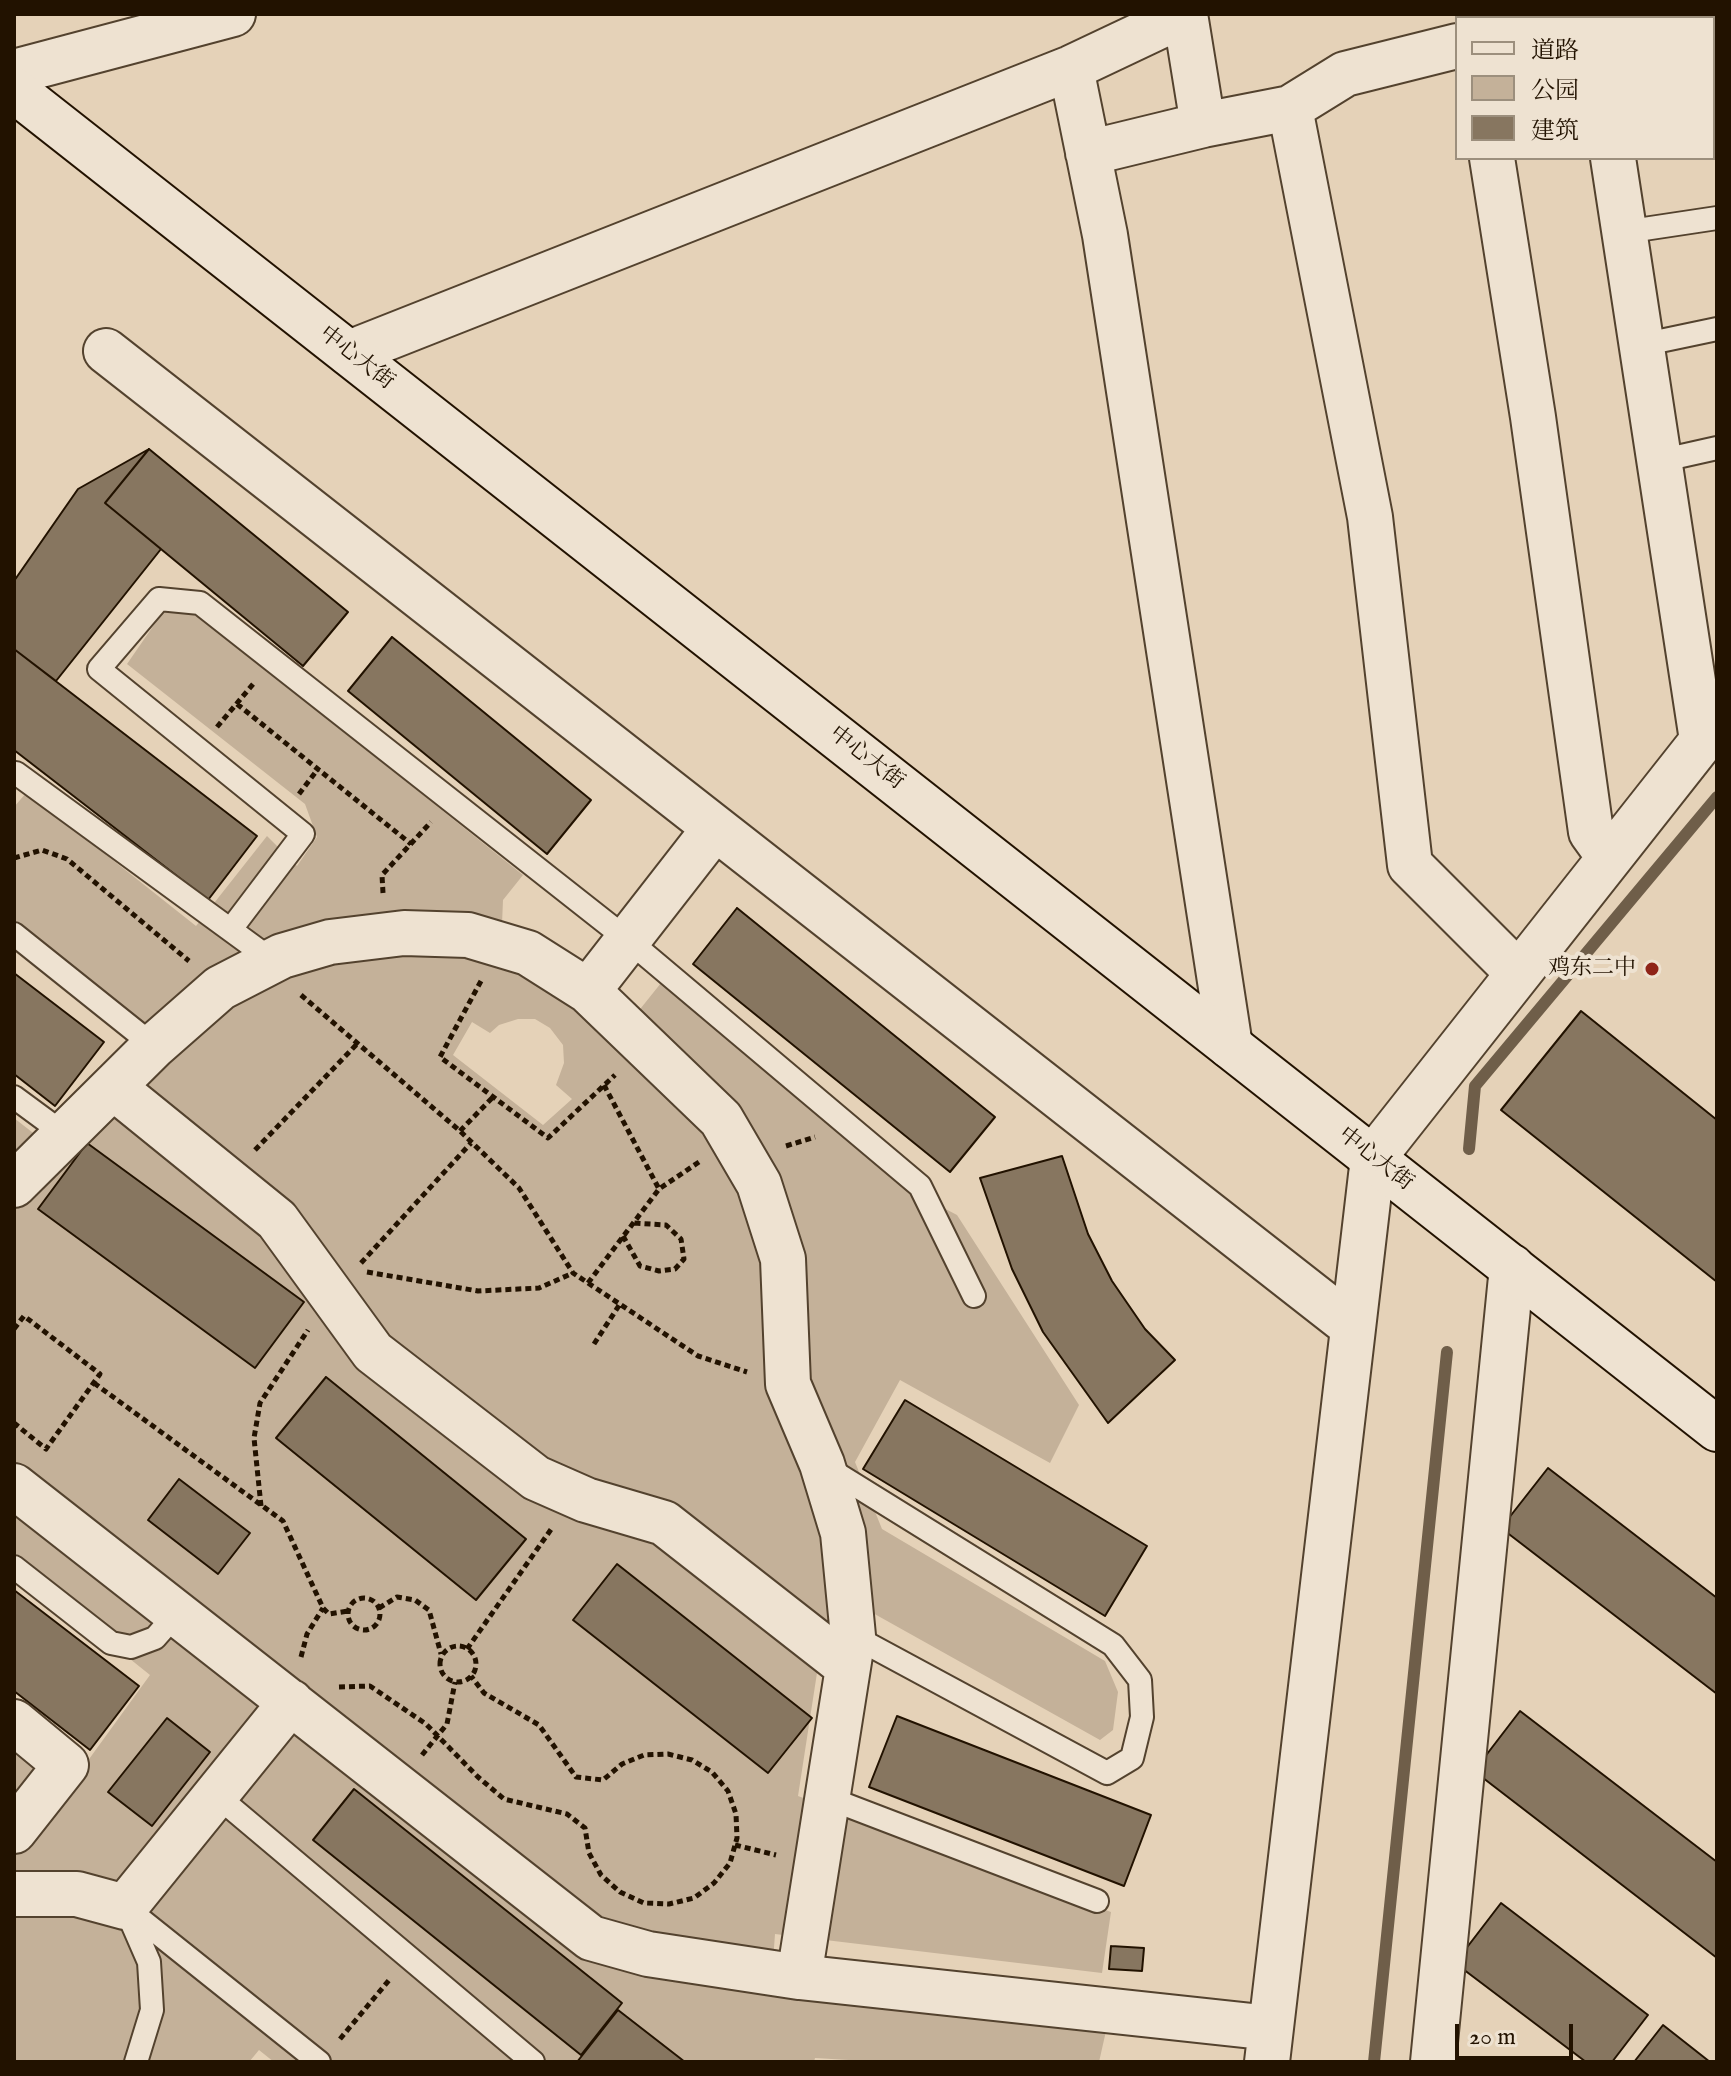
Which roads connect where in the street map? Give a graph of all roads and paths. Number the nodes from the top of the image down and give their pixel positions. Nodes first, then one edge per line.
1 (233, 14) edge
2 (1185, 14) edge
3 (1455, 46) edge
4 (1071, 68) junction
5 (14, 72) edge
6 (14, 90) edge
7 (1290, 108) junction
8 (1203, 125) junction
9 (1088, 153) junction
10 (1492, 160) edge
11 (1613, 160) edge
12 (1717, 218) edge
13 (1624, 232) junction
14 (1717, 329) edge
15 (1641, 345) junction
16 (106, 351) dead end
17 (349, 353) junction
18 (1717, 448) edge
19 (1659, 461) junction
20 (273, 661) junction
21 (237, 704) junction
22 (1709, 731) edge
23 (199, 749) junction
24 (14, 775) edge
25 (450, 800) junction
26 (715, 828) junction
27 (411, 844) junction
28 (1609, 857) junction
29 (14, 858) edge
30 (231, 929) junction
31 (14, 934) edge
32 (386, 935) junction
33 (628, 940) junction
34 (501, 945) junction
35 (273, 961) junction
36 (1518, 973) junction
37 (220, 988) junction
38 (588, 991) junction
39 (357, 1044) junction
40 (154, 1046) junction
41 (646, 1046) junction
42 (1230, 1046) junction
43 (604, 1085) junction
44 (113, 1087) junction
45 (14, 1097) edge
46 (493, 1097) junction
47 (850, 1126) junction
48 (460, 1131) junction
49 (72, 1139) junction
50 (739, 1149) junction
51 (1373, 1158) junction
52 (227, 1179) junction
53 (14, 1185) edge
54 (659, 1189) junction
55 (633, 1223) junction
56 (623, 1236) junction
57 (1512, 1267) junction
58 (354, 1270) dead end
59 (573, 1273) junction
60 (588, 1283) junction
61 (974, 1296) dead end
62 (620, 1304) junction
63 (1353, 1327) junction
64 (14, 1329) edge
65 (594, 1344) dead end
66 (94, 1383) junction
67 (788, 1384) junction
68 (14, 1423) edge
69 (1717, 1429) edge
70 (822, 1464) junction
71 (14, 1486) edge
72 (575, 1495) junction
73 (14, 1567) edge
74 (379, 1608) junction
75 (348, 1611) junction
76 (177, 1613) junction
77 (467, 1649) junction
78 (850, 1651) junction
79 (442, 1655) junction
80 (471, 1676) junction
81 (455, 1682) junction
82 (310, 1695) junction
83 (14, 1722) edge
84 (437, 1735) junction
85 (413, 1766) dead end
86 (216, 1795) junction
87 (828, 1798) junction
88 (14, 1831) edge
89 (735, 1845) junction
90 (786, 1858) dead end
91 (14, 1894) edge
92 (1097, 1901) dead end
93 (125, 1907) junction
94 (409, 1957) junction
95 (799, 1977) junction
96 (1269, 2045) edge
97 (327, 2054) edge
98 (1442, 2056) edge
99 (137, 2062) edge
100 (533, 2062) edge

1 - 5 street
2 - 4 street
2 - 8 street
3 - 7 street
4 - 9 street
4 - 17 street
6 - 17 street, 中心大街
7 - 8 street
7 - 36 street
8 - 9 street
9 - 42 street
10 - 28 street
11 - 13 street
12 - 13 lane
13 - 15 street
14 - 15 lane
15 - 19 street
16 - 26 street
17 - 42 street, 中心大街
18 - 19 lane
19 - 22 street
20 - 21 path
20 - 23 lane
20 - 25 lane
21 - 23 path
21 - 27 path
22 - 28 street
23 - 30 lane
24 - 30 lane
25 - 27 path
25 - 33 lane
26 - 33 street
26 - 63 street
27 - 32 path
28 - 36 street
29 - 37 path
30 - 35 lane
31 - 40 lane
32 - 34 street
32 - 35 street
33 - 38 street
33 - 47 lane
34 - 38 street
34 - 46 path
35 - 37 street
35 - 39 path
36 - 51 street
37 - 40 street
38 - 41 street
39 - 48 path
39 - 52 path
40 - 44 street
41 - 43 path
41 - 50 street
42 - 51 street, 中心大街
43 - 46 path
43 - 54 path
44 - 49 street
44 - 52 street
45 - 49 lane
46 - 48 path
47 - 50 path
47 - 61 lane
48 - 59 path
49 - 53 street
50 - 54 path
50 - 67 street
51 - 57 street, 中心大街
51 - 63 street
52 - 72 street
54 - 55 path
55 - 56 path
55 - 56 path
56 - 60 path
57 - 69 street, 中心大街
57 - 98 street
58 - 59 path
59 - 60 path
60 - 62 path
62 - 65 path
62 - 67 path
63 - 96 street
64 - 66 path
66 - 68 path
66 - 75 path
67 - 70 street
70 - 78 street
70 - 78 lane
71 - 76 street
72 - 77 path
72 - 78 street
73 - 76 lane
74 - 75 path
74 - 75 path
74 - 79 path
76 - 82 street
77 - 79 path
77 - 80 path
78 - 87 street
79 - 81 path
80 - 81 path
80 - 89 path
81 - 84 path
82 - 84 path
82 - 86 street
82 - 95 street
83 - 88 street
84 - 85 path
84 - 89 path
86 - 93 street
86 - 94 lane
87 - 92 lane
87 - 95 street
89 - 90 path
91 - 93 street
93 - 97 lane
93 - 99 lane
94 - 97 path
94 - 100 lane
95 - 96 street

